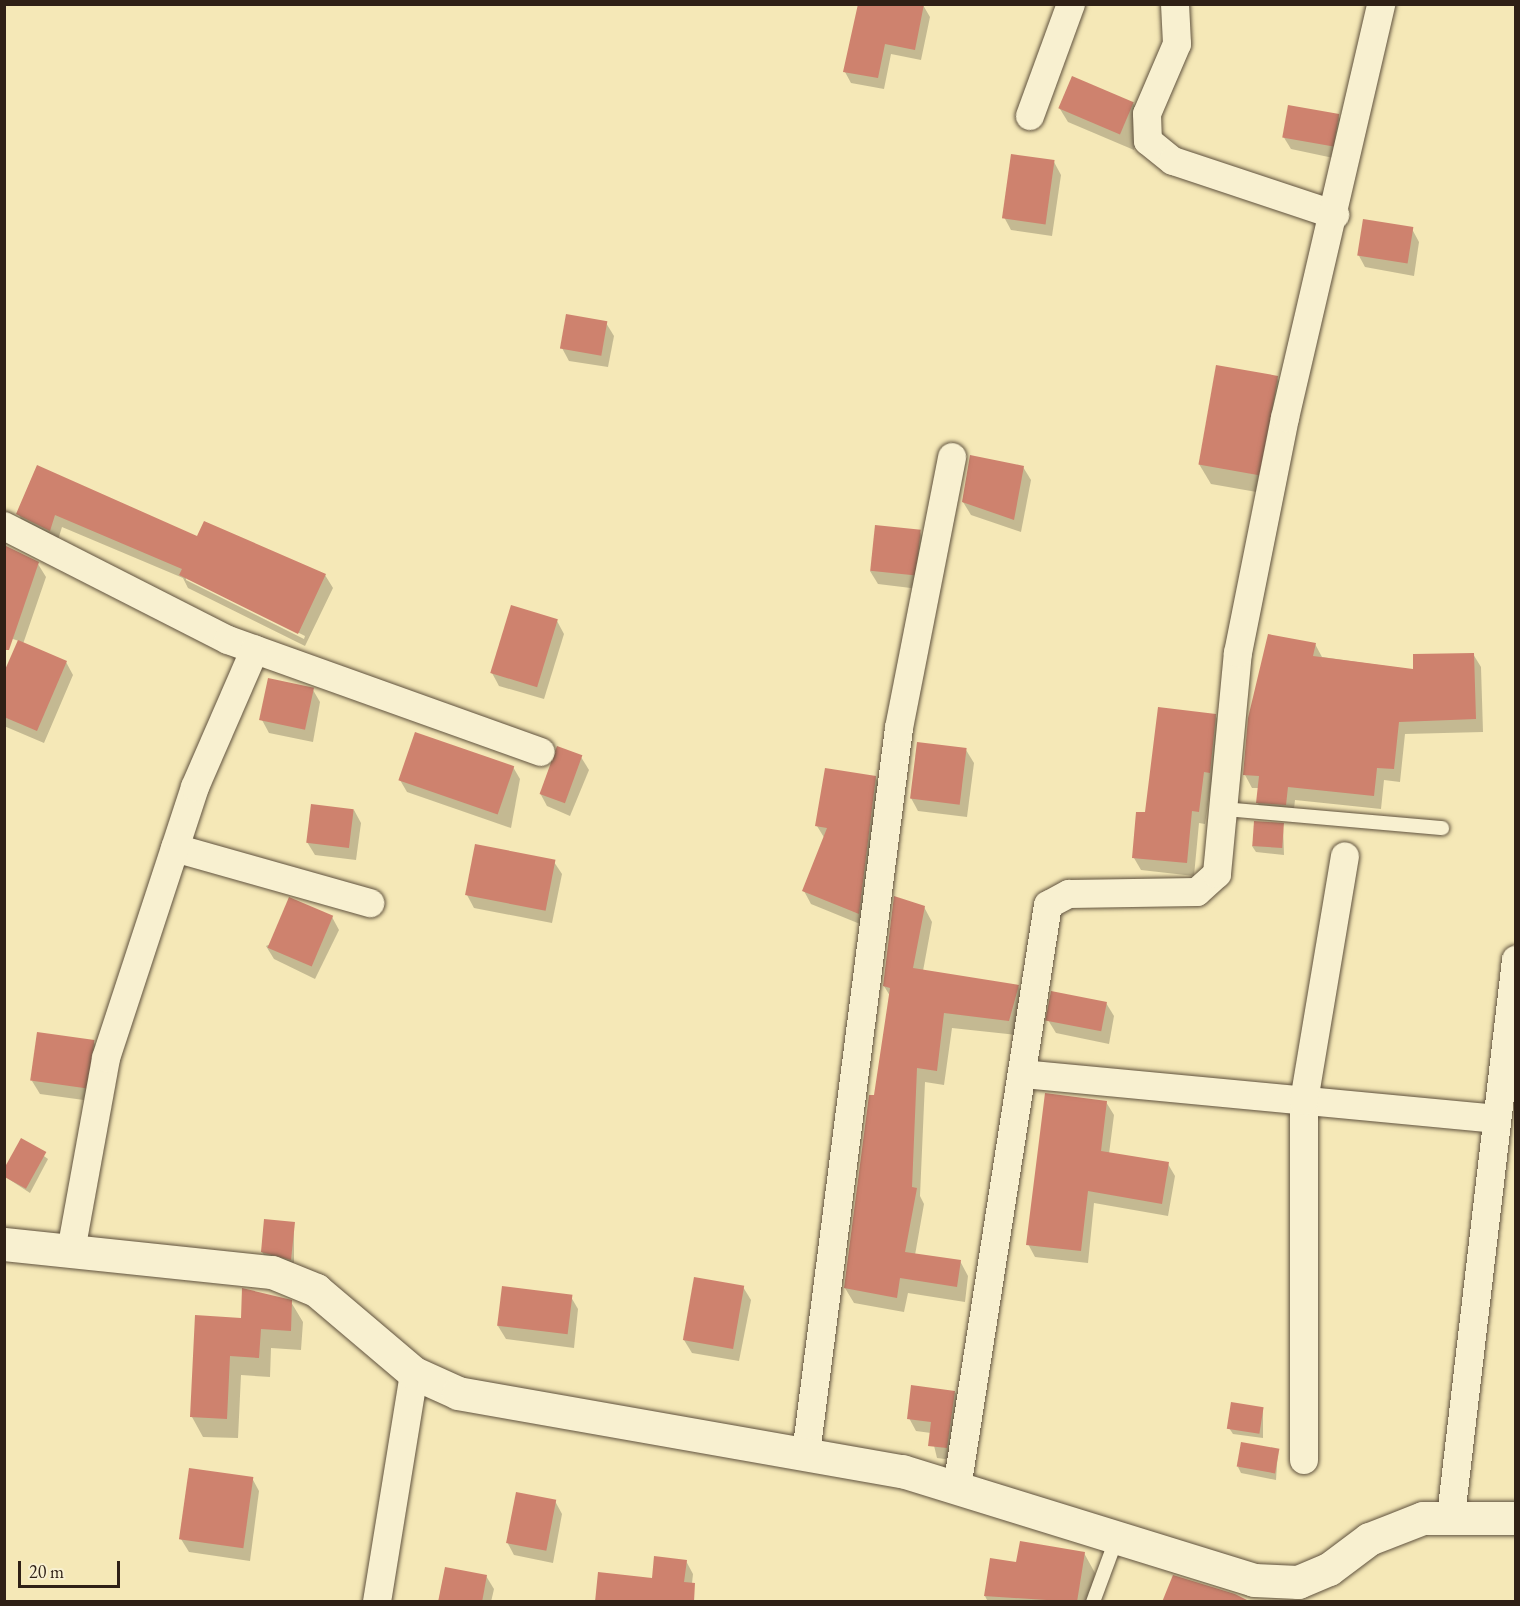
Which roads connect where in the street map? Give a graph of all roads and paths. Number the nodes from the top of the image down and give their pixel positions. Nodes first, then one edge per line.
1 (1071, 4) edge
2 (1175, 4) edge
3 (1381, 4) edge
4 (1030, 116) dead end
5 (1335, 215) junction
6 (952, 457) dead end
7 (4, 526) edge
8 (255, 649) junction
9 (541, 752) dead end
10 (1224, 809) junction
11 (1443, 828) dead end
12 (175, 848) junction
13 (1345, 856) dead end
14 (370, 903) dead end
15 (1515, 960) edge
16 (1022, 1074) junction
17 (1304, 1101) junction
18 (1497, 1119) junction
19 (4, 1244) edge
20 (72, 1251) junction
21 (414, 1373) junction
22 (806, 1454) junction
23 (1304, 1460) dead end
24 (957, 1488) junction
25 (1451, 1516) junction
26 (1515, 1518) edge
27 (1117, 1538) junction
28 (377, 1602) edge
29 (1093, 1602) edge

1 - 4 street
2 - 5 street
3 - 5 street
5 - 10 street
6 - 22 street
7 - 8 street
8 - 9 street
8 - 12 street
10 - 11 lane
10 - 16 street
12 - 14 street
12 - 20 street
13 - 17 street
15 - 18 street
16 - 17 street
16 - 24 street
17 - 18 street
17 - 23 street
18 - 25 street
19 - 20 street
20 - 21 street
21 - 22 street
21 - 28 street
22 - 24 street
24 - 27 street
25 - 26 street
25 - 27 street
27 - 29 lane

